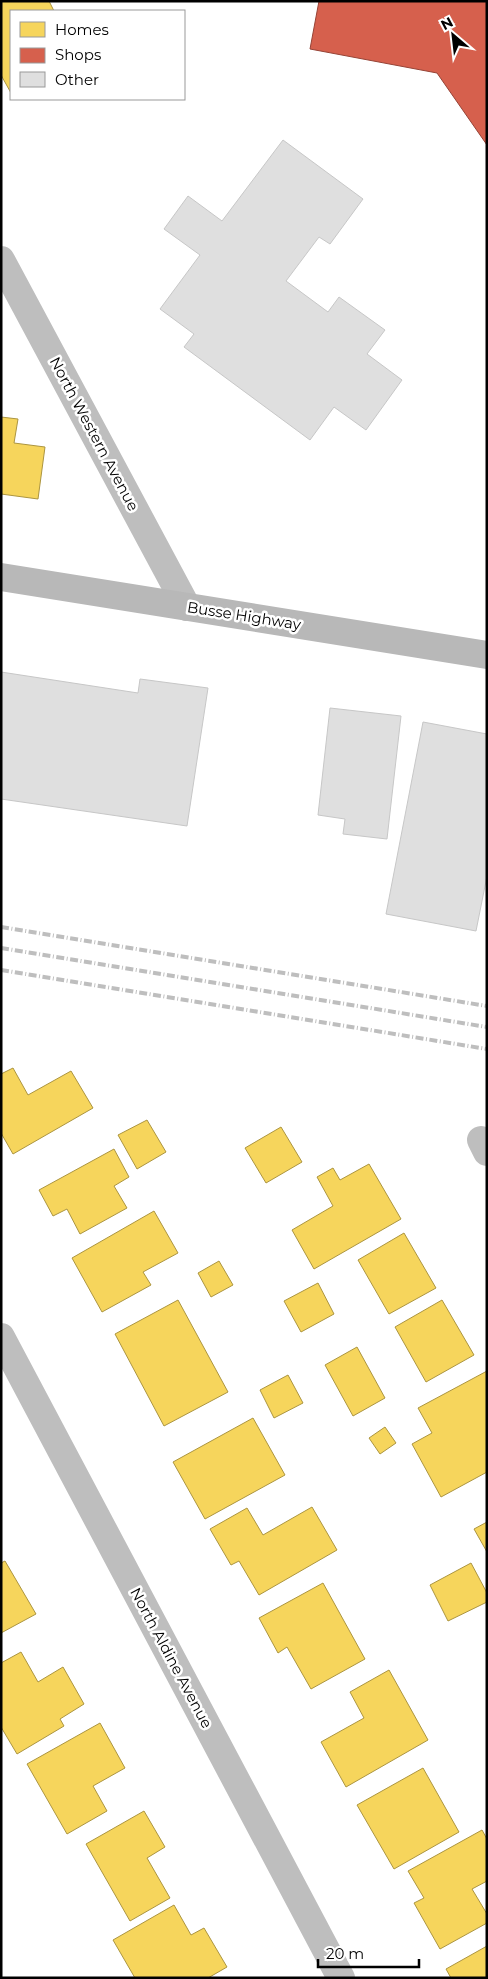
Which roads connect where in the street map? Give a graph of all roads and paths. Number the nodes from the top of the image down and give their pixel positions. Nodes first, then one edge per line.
1 (1, 260) edge
2 (1, 577) edge
3 (187, 607) junction
4 (487, 656) edge
5 (1, 1337) edge
6 (341, 1978) edge

1 - 3 street, North Western Avenue
2 - 3 main road, Busse Highway
3 - 4 main road, Busse Highway
5 - 6 street, North Aldine Avenue

